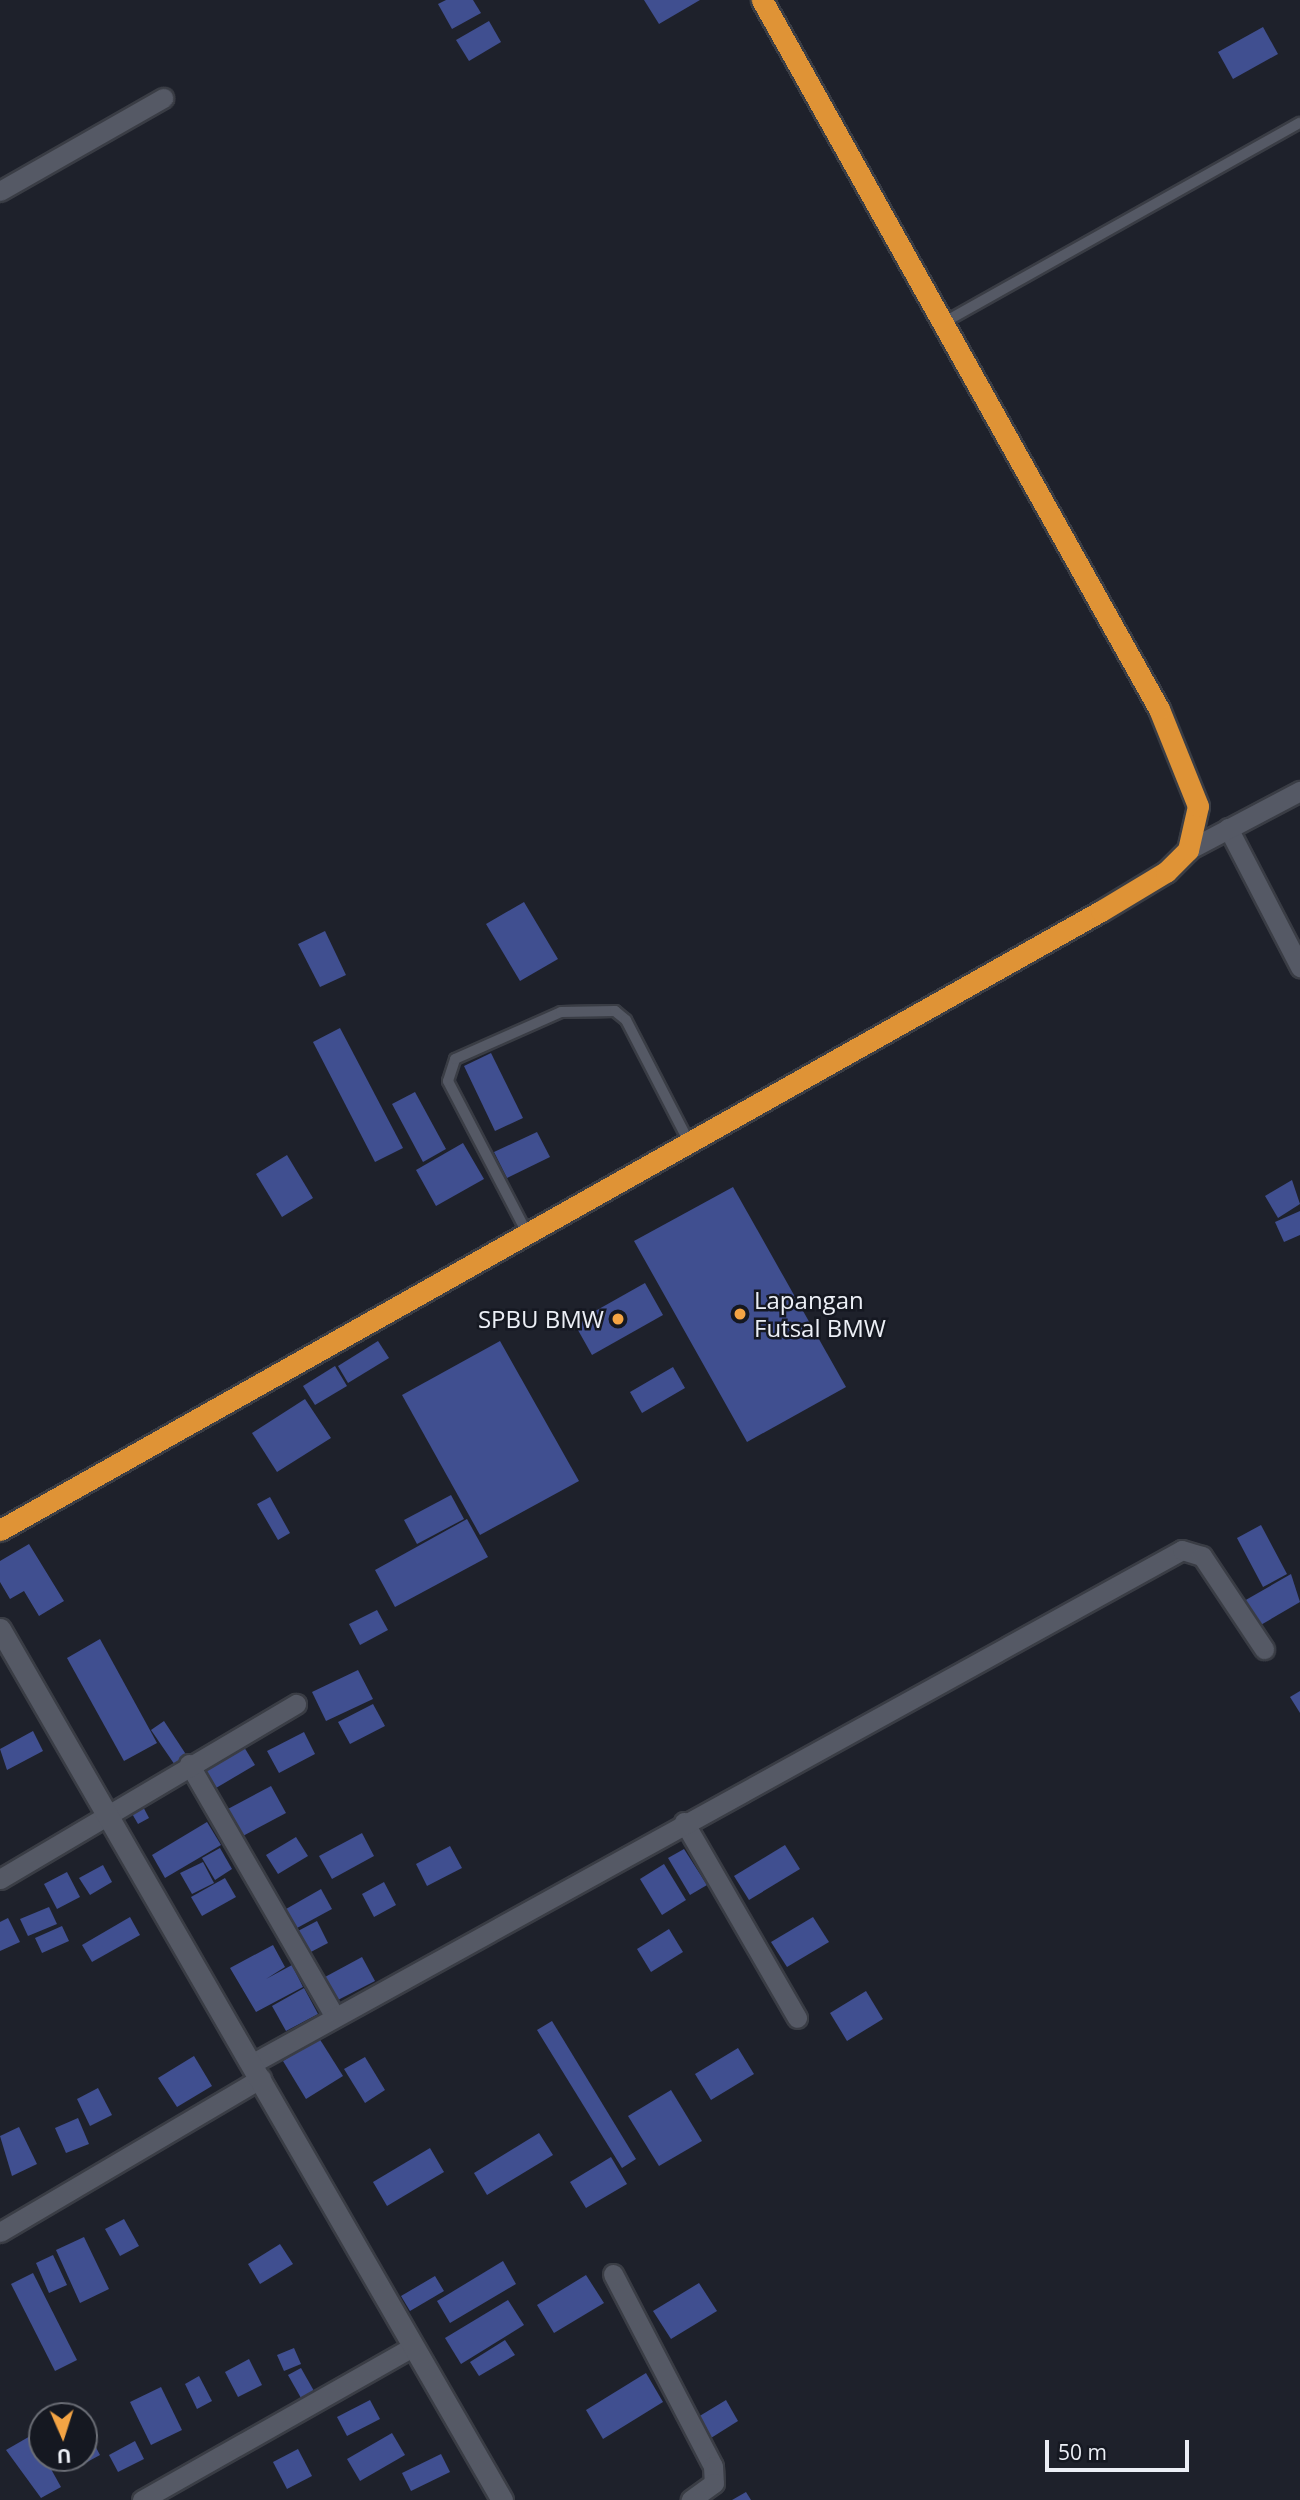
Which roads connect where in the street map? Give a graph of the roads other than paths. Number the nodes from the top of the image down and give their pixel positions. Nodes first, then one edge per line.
1 (762, 0) edge
2 (163, 98) dead end
3 (1300, 123) edge
4 (0, 191) edge
5 (942, 324) junction
6 (1300, 791) edge
7 (1228, 828) junction
8 (1188, 850) junction
9 (1300, 967) edge
10 (689, 1142) junction
11 (526, 1231) junction
12 (0, 1530) edge
13 (0, 1629) edge
14 (1264, 1649) dead end
15 (296, 1704) dead end
16 (188, 1764) junction
17 (106, 1812) junction
18 (684, 1822) junction
19 (0, 1879) edge
20 (334, 2015) junction
21 (797, 2018) dead end
22 (257, 2071) junction
23 (0, 2232) edge
24 (613, 2274) dead end
25 (411, 2348) junction
26 (142, 2500) edge
27 (502, 2500) edge
28 (691, 2500) edge

1 - 5 highway
2 - 4 street
3 - 5 lane
5 - 8 highway
6 - 7 street
7 - 8 street
7 - 9 street
8 - 10 highway
10 - 11 highway
10 - 11 lane
11 - 12 highway
13 - 17 street
14 - 18 street
15 - 16 street
16 - 17 street
16 - 20 street
17 - 19 street
17 - 22 street
18 - 20 street
18 - 21 street
20 - 22 street
22 - 23 street
22 - 25 street
24 - 28 street
25 - 26 street
25 - 27 street

